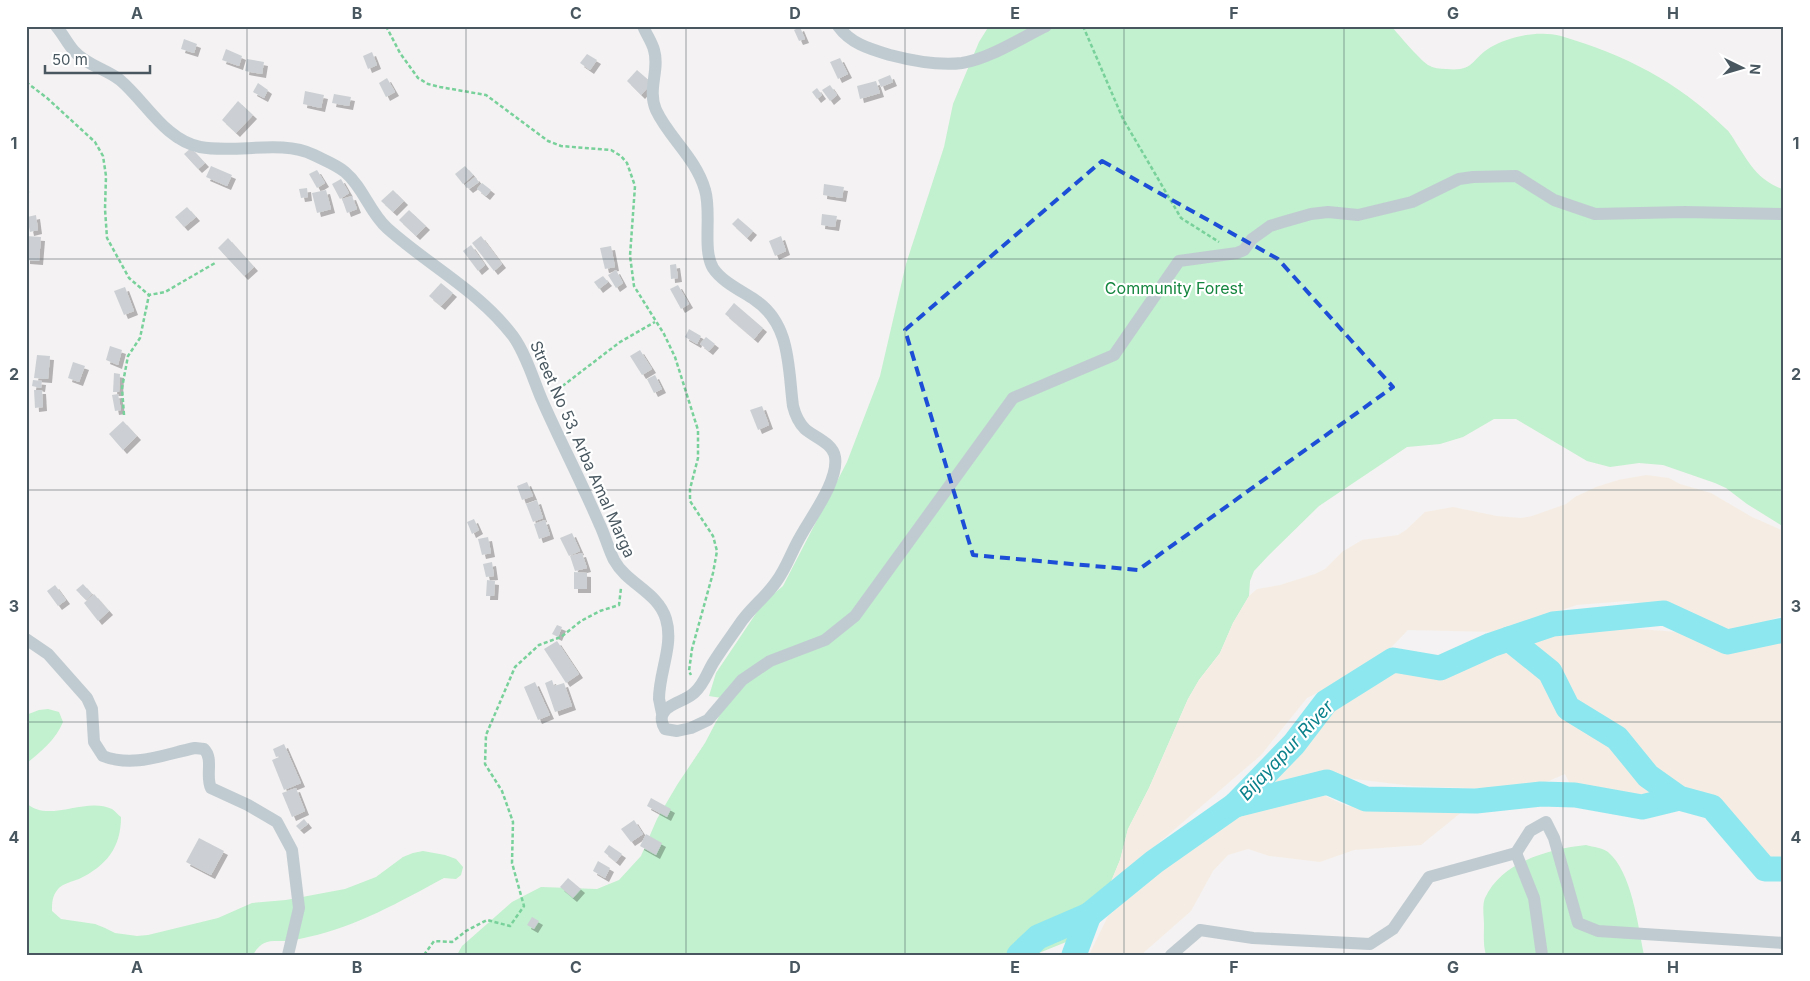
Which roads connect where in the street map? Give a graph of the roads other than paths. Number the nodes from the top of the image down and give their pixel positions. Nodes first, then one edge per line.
1 (56, 26) edge
2 (643, 26) edge
3 (838, 26) edge
4 (1046, 26) edge
5 (1784, 214) edge
6 (26, 640) edge
7 (662, 714) junction
8 (1516, 853) junction
9 (1784, 943) edge
10 (288, 955) edge
11 (1171, 955) edge
12 (1542, 955) edge

1 - 7 street, Street No 53, Arba Amal Marga
2 - 7 street
3 - 4 street
5 - 7 street
6 - 10 street
8 - 9 street
8 - 11 street
8 - 12 street

